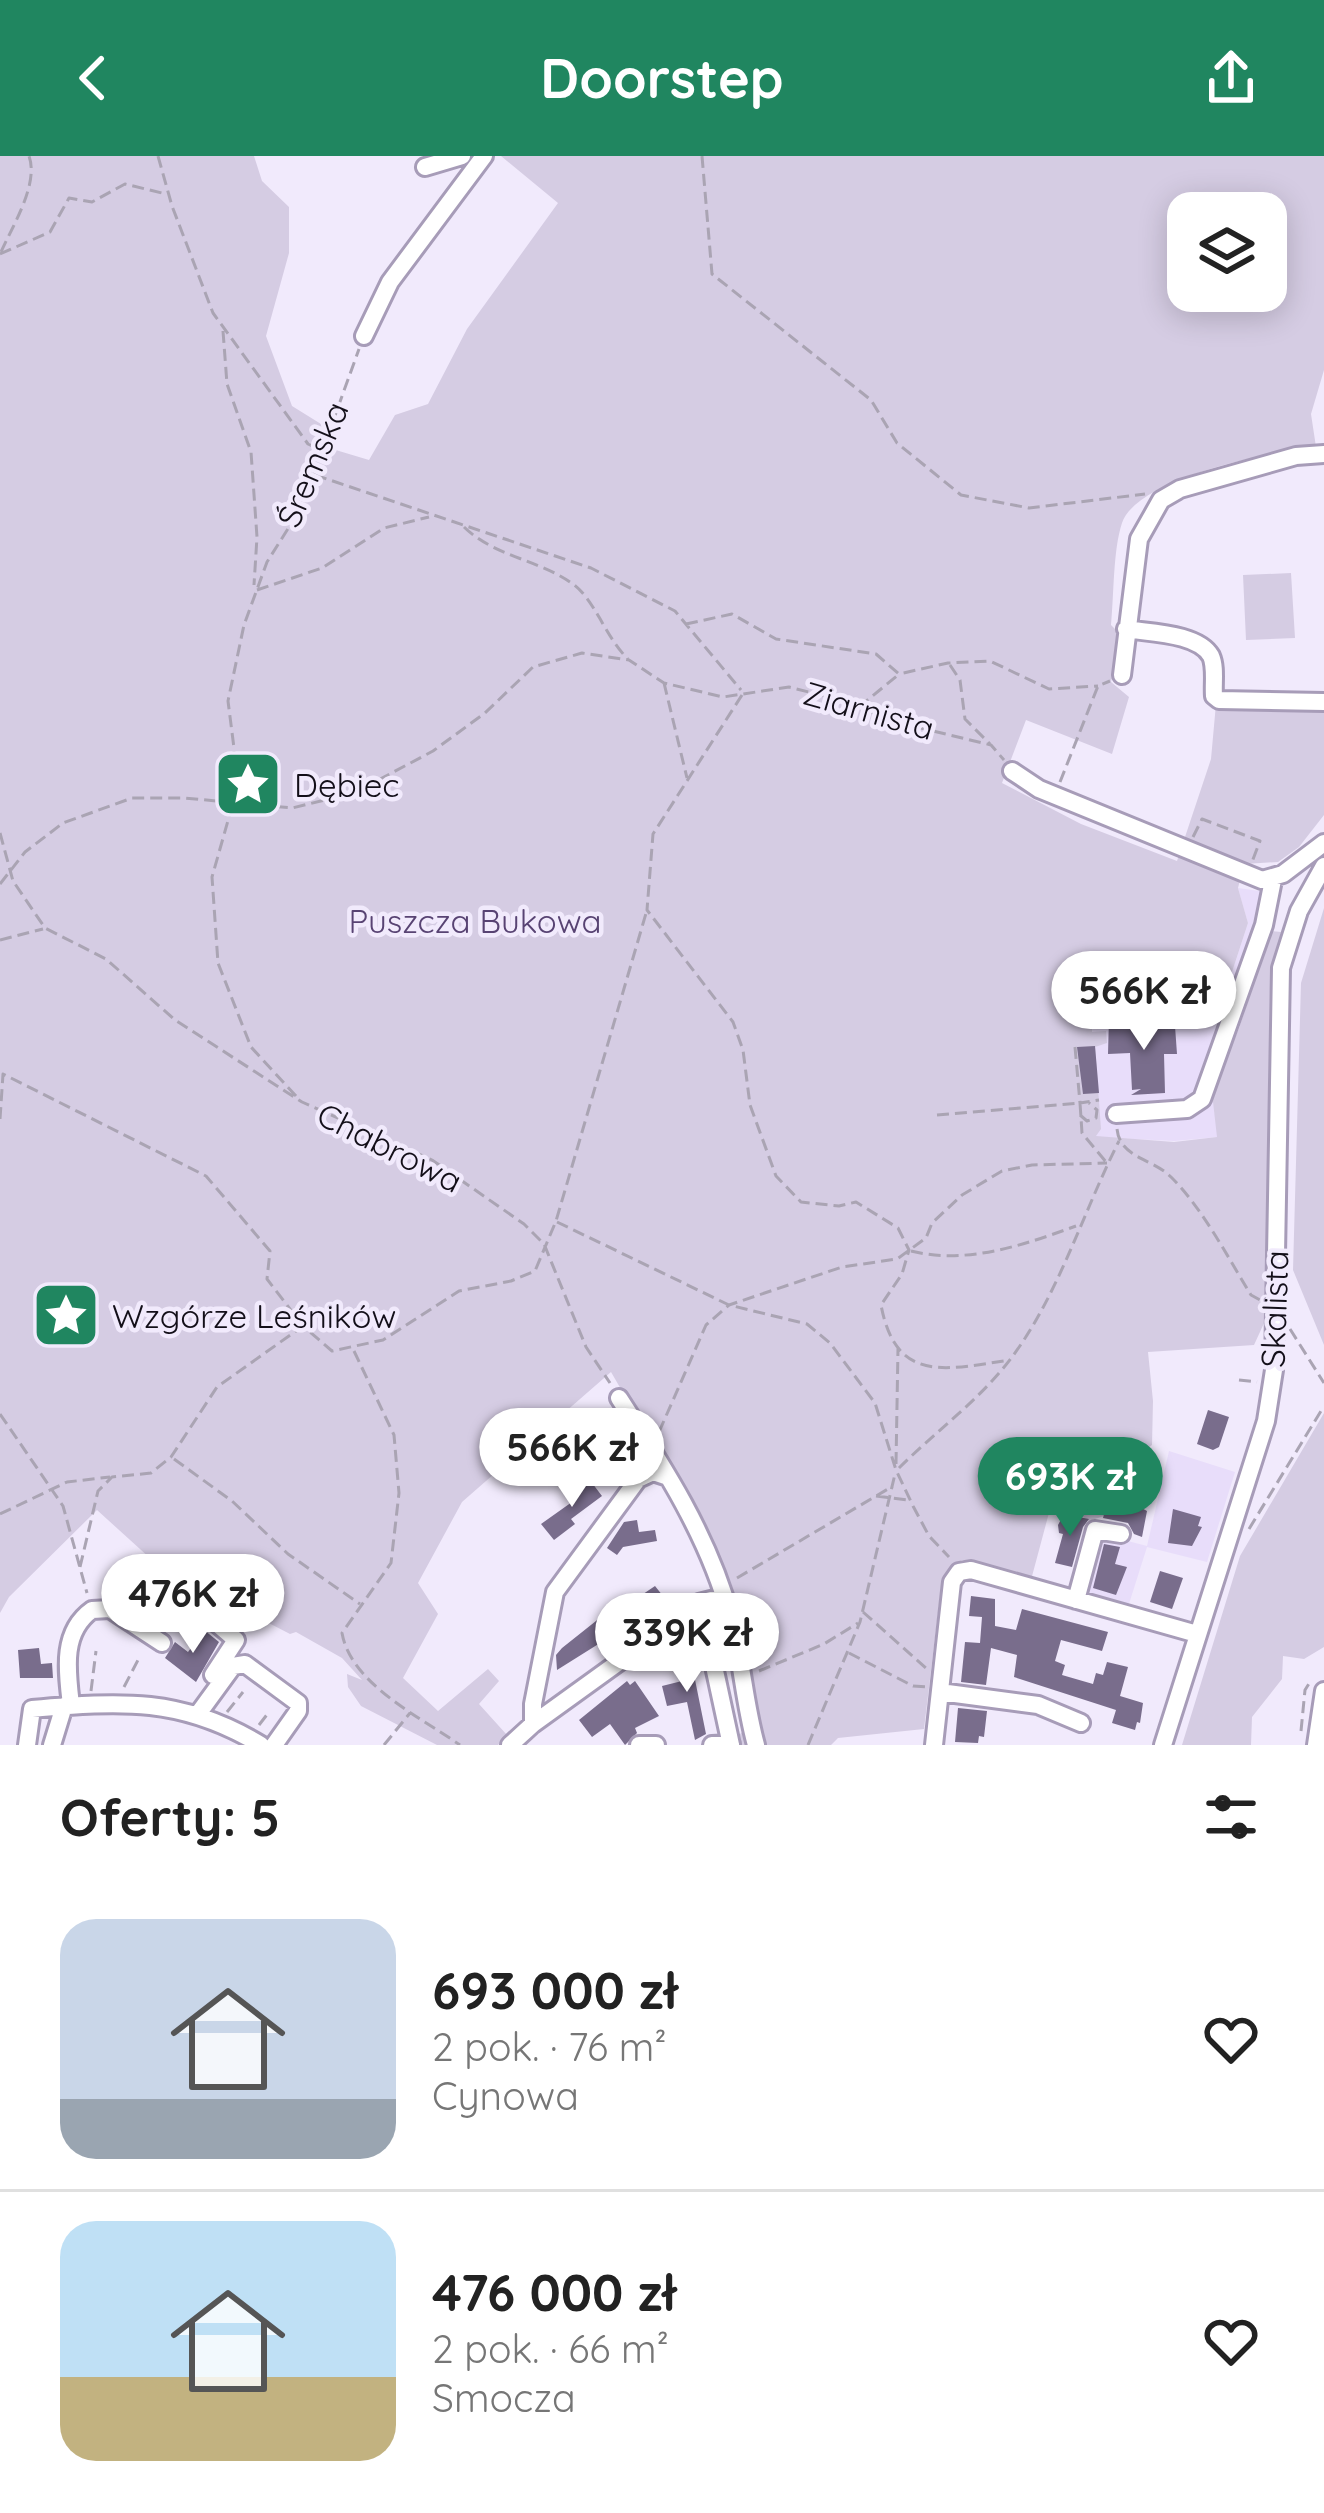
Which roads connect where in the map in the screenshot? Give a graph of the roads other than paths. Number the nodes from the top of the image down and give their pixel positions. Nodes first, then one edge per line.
1 (462, 156) edge
2 (484, 156) edge
3 (425, 167) dead end
4 (364, 336) road end
5 (1324, 454) edge
6 (1126, 629) junction
7 (1122, 675) road end
8 (1324, 702) edge
9 (1012, 771) road end
10 (1324, 843) edge
11 (1324, 866) edge
12 (1273, 880) junction
13 (1117, 1123) road end
14 (619, 1398) road end
15 (668, 1477) junction
16 (1121, 1534) dead end
17 (722, 1594) junction
18 (1076, 1600) junction
19 (201, 1610) dead end
20 (692, 1624) junction
21 (1197, 1634) junction
22 (162, 1643) dead end
23 (938, 1688) junction
24 (1324, 1691) edge
25 (68, 1706) junction
26 (196, 1713) junction
27 (1081, 1723) dead end
28 (533, 1724) junction
29 (258, 1737) edge
30 (27, 1745) edge
31 (52, 1745) edge
32 (274, 1745) edge
33 (510, 1745) edge
34 (639, 1745) edge
35 (656, 1745) edge
36 (712, 1745) edge
37 (731, 1745) edge
38 (757, 1745) edge
39 (934, 1745) edge
40 (1163, 1745) edge
41 (1316, 1745) edge

1 - 3 street
2 - 4 street
5 - 6 street
6 - 7 street
6 - 8 street
9 - 12 street
10 - 12 street
11 - 21 street, Skalista
12 - 13 street
14 - 15 street
15 - 17 street
15 - 28 street
16 - 18 street
17 - 20 street
17 - 38 street
18 - 21 street
18 - 23 street
19 - 26 street
20 - 28 street
20 - 37 street
21 - 40 street, Skalista
22 - 25 street
23 - 27 street
23 - 39 street
24 - 41 street
25 - 26 street
25 - 30 street
25 - 31 street
26 - 29 street
26 - 32 street
28 - 33 street
34 - 35 street
36 - 37 street

